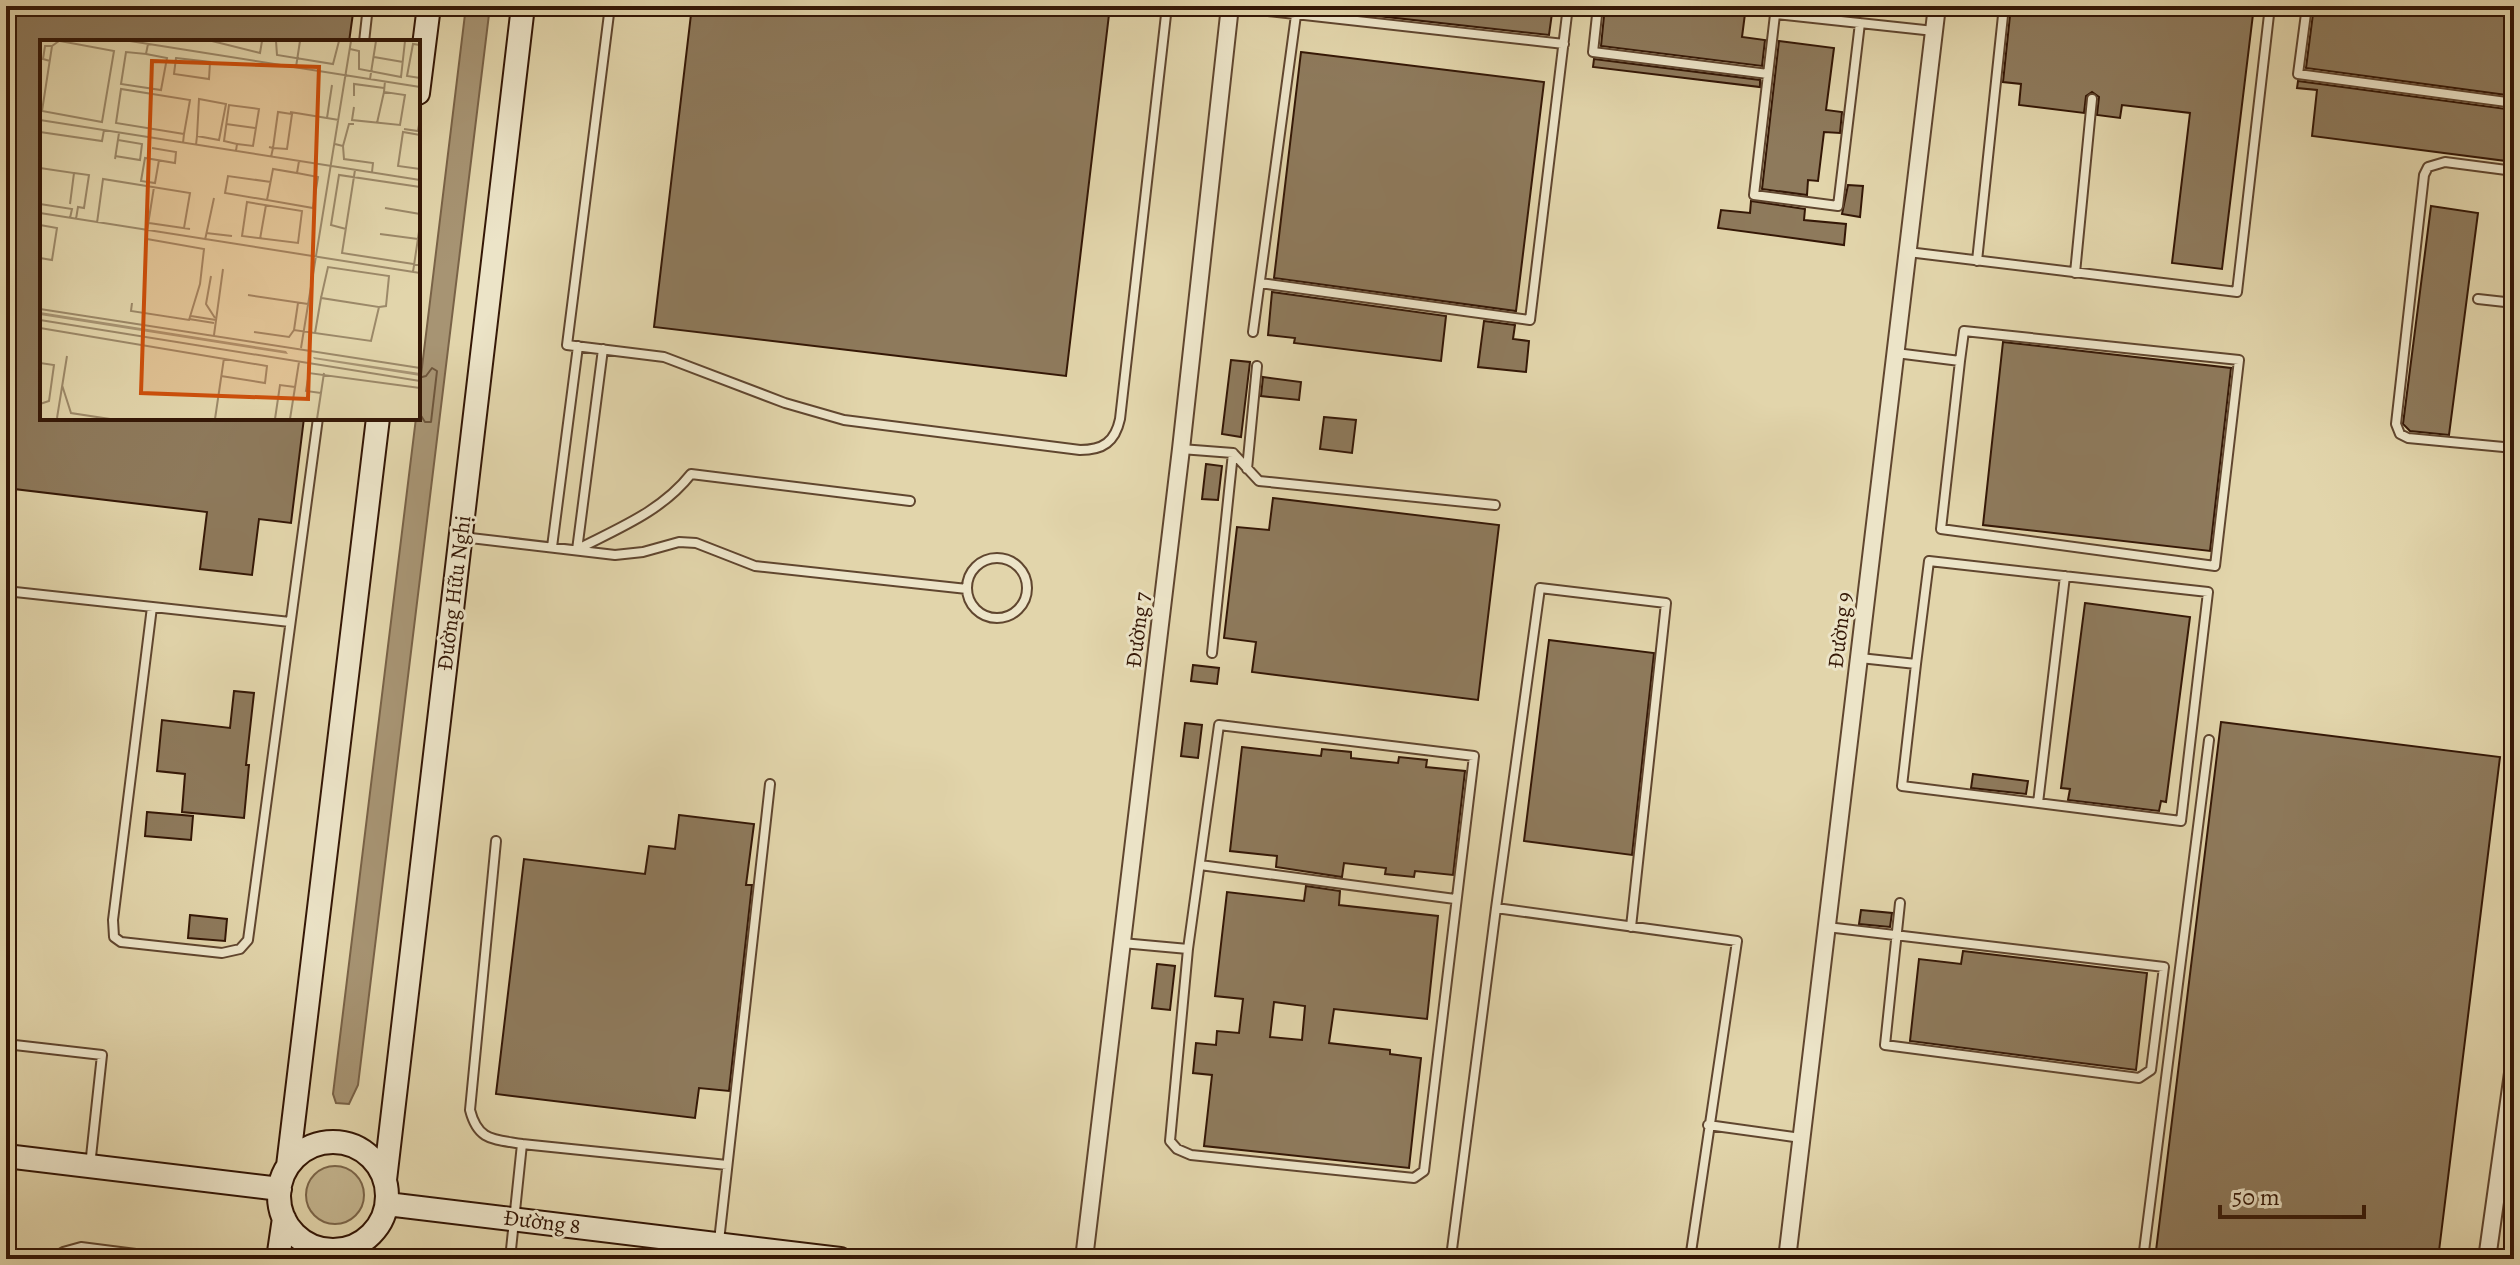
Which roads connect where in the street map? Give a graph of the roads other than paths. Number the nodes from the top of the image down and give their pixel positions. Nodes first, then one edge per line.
1 (368, 6) edge
2 (429, 6) edge
3 (523, 6) edge
4 (610, 6) edge
5 (1167, 6) edge
6 (1230, 6) edge
7 (1568, 6) edge
8 (1598, 6) edge
9 (1937, 6) edge
10 (2004, 6) edge
11 (2270, 6) edge
12 (2307, 6) edge
13 (1775, 10) edge
14 (1296, 15) junction
15 (1860, 23) junction
16 (1934, 31) junction
17 (364, 40) edge
18 (1564, 44) junction
19 (1768, 74) junction
20 (420, 77) edge
21 (2092, 99) dead end
22 (2514, 103) edge
23 (2514, 171) edge
24 (1908, 252) junction
25 (1977, 261) junction
26 (2075, 273) junction
27 (1260, 283) junction
28 (2478, 299) dead end
29 (2514, 303) edge
30 (1253, 332) dead end
31 (578, 346) junction
32 (603, 349) junction
33 (1896, 353) junction
34 (1960, 361) junction
35 (1257, 366) dead end
36 (318, 420) edge
37 (378, 420) edge
38 (2514, 448) edge
39 (1181, 449) junction
40 (1233, 453) junction
41 (1247, 469) junction
42 (910, 501) dead end
43 (1495, 505) dead end
44 (461, 537) junction
45 (552, 547) junction
46 (577, 550) junction
47 (2065, 576) junction
48 (967, 589) junction
49 (6, 591) edge
50 (152, 607) junction
51 (290, 622) junction
52 (1212, 653) dead end
53 (1859, 658) junction
54 (1916, 664) junction
55 (2209, 740) dead end
56 (770, 784) dead end
57 (2038, 803) junction
58 (496, 841) dead end
59 (1200, 865) junction
60 (1455, 899) junction
61 (1900, 903) dead end
62 (1496, 908) junction
63 (1631, 927) junction
64 (1826, 927) junction
65 (1895, 935) junction
66 (1122, 943) junction
67 (1188, 949) junction
68 (6, 1044) edge
69 (2514, 1066) edge
70 (2512, 1091) edge
71 (1708, 1125) junction
72 (1802, 1138) junction
73 (522, 1144) junction
74 (6, 1156) edge
75 (727, 1165) junction
76 (288, 1166) junction
77 (89, 1167) junction
78 (385, 1180) junction
79 (280, 1189) junction
80 (387, 1204) junction
81 (284, 1218) junction
82 (514, 1218) junction
83 (378, 1226) junction
84 (719, 1243) junction
85 (61, 1259) edge
86 (175, 1259) edge
87 (278, 1259) edge
88 (374, 1259) edge
89 (510, 1259) edge
90 (840, 1259) edge
91 (1084, 1259) edge
92 (1470, 1259) edge
93 (1690, 1259) edge
94 (1787, 1259) edge
95 (2143, 1259) edge
96 (2487, 1259) edge

1 - 17 lane
2 - 20 main road
3 - 44 main road, Đường Hữu Nghị
4 - 31 lane
5 - 32 lane
6 - 14 lane
6 - 39 street, Đường 7
7 - 18 lane
8 - 19 lane
9 - 16 street, Đường 9
10 - 25 lane
11 - 26 lane
12 - 22 lane
13 - 15 lane
13 - 19 lane
14 - 18 lane
14 - 27 lane
15 - 16 lane
15 - 19 lane
16 - 24 street, Đường 9
18 - 27 lane
21 - 26 lane
23 - 38 lane
24 - 25 lane
24 - 33 street, Đường 9
25 - 26 lane
27 - 30 lane
28 - 29 lane
31 - 32 lane
31 - 45 lane
32 - 46 lane
33 - 34 lane
33 - 53 street, Đường 9
34 - 34 lane
35 - 41 lane
36 - 51 lane
37 - 76 main road
39 - 40 lane
39 - 66 street, Đường 7
40 - 41 lane
40 - 52 lane
41 - 43 lane
42 - 46 lane
44 - 45 lane
44 - 78 main road, Đường Hữu Nghị
45 - 46 lane
46 - 48 lane
47 - 54 lane
47 - 57 lane
47 - 57 lane
48 - 48 lane
49 - 50 lane
50 - 51 lane
50 - 51 lane
53 - 54 lane
53 - 64 street, Đường 9
54 - 57 lane
55 - 95 lane
56 - 75 lane
58 - 73 lane
59 - 60 lane
59 - 60 lane
59 - 67 lane
60 - 67 lane
61 - 65 lane
62 - 63 lane
62 - 63 lane
62 - 92 lane
63 - 71 lane
64 - 65 lane
64 - 72 street, Đường 9
65 - 65 lane
66 - 67 lane
66 - 91 street, Đường 7
68 - 77 lane
69 - 70 street
70 - 96 street
71 - 72 lane
71 - 93 lane
72 - 94 street, Đường 9
73 - 75 lane
73 - 82 lane
74 - 77 main road
75 - 84 lane
76 - 78 main road
76 - 79 main road
77 - 79 main road
78 - 80 main road
79 - 81 main road
80 - 82 main road, Đường 8
80 - 83 main road
81 - 83 main road
81 - 87 main road
82 - 84 main road, Đường 8
82 - 89 lane
83 - 88 main road
84 - 90 main road, Đường 8
85 - 86 lane

